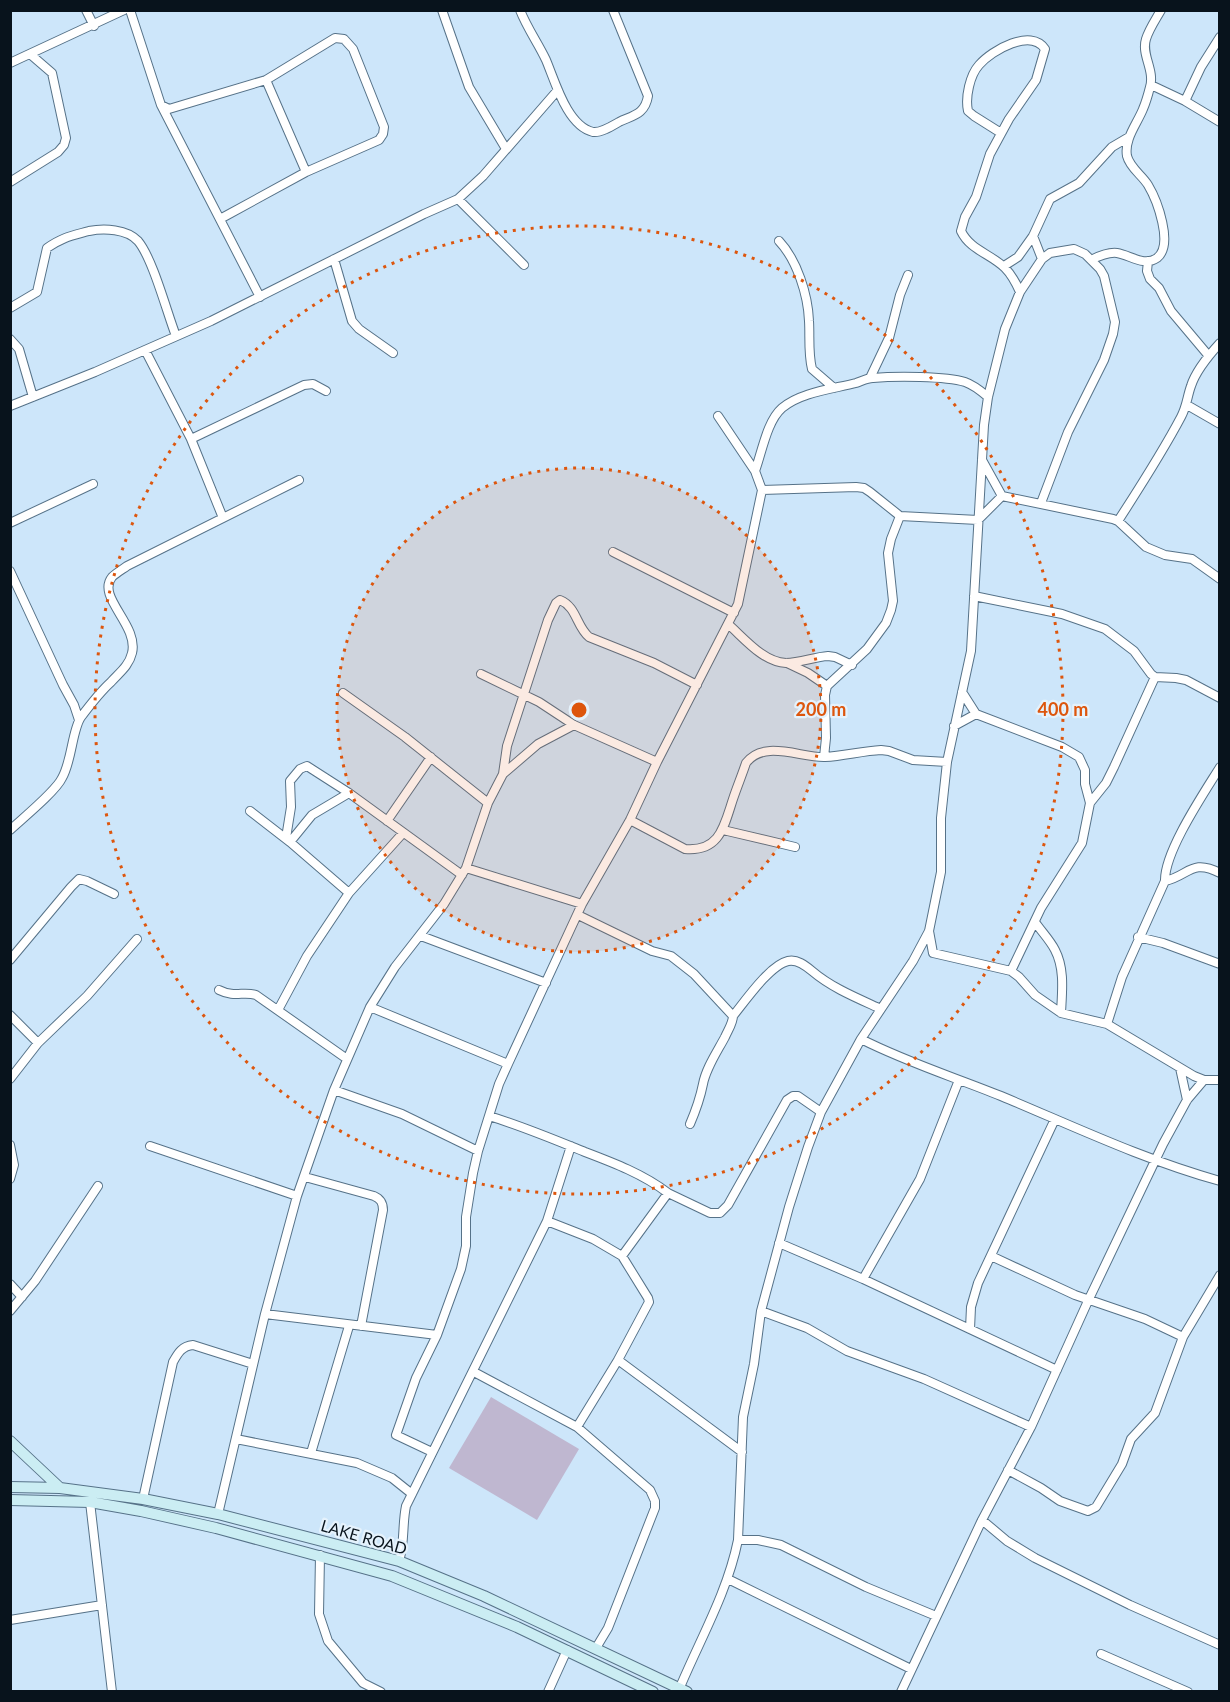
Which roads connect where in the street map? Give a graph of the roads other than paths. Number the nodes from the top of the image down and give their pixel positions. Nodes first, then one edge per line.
1 (86, 10) edge
2 (124, 10) edge
3 (130, 10) edge
4 (442, 10) edge
5 (520, 10) edge
6 (613, 10) edge
7 (1161, 10) edge
8 (94, 26) junction
9 (1220, 37) edge
10 (30, 54) junction
11 (10, 63) edge
12 (266, 80) junction
13 (1151, 85) junction
14 (556, 91) junction
15 (1185, 101) junction
16 (161, 105) junction
17 (1220, 122) edge
18 (1001, 133) junction
19 (1129, 137) junction
20 (506, 148) junction
21 (306, 172) junction
22 (10, 182) edge
23 (458, 199) junction
24 (220, 219) junction
25 (1033, 236) junction
26 (779, 241) dead end
27 (1042, 259) junction
28 (334, 260) junction
29 (1091, 260) junction
30 (1148, 261) junction
31 (524, 265) dead end
32 (1004, 266) junction
33 (908, 275) dead end
34 (1020, 292) junction
35 (260, 297) junction
36 (10, 308) edge
37 (176, 336) junction
38 (10, 339) edge
39 (1220, 343) edge
40 (145, 350) junction
41 (393, 353) dead end
42 (1208, 355) junction
43 (870, 378) junction
44 (834, 388) junction
45 (326, 391) dead end
46 (33, 397) junction
47 (988, 397) junction
48 (1187, 405) junction
49 (10, 406) edge
50 (718, 416) dead end
51 (1220, 424) edge
52 (191, 439) junction
53 (982, 460) junction
54 (754, 471) junction
55 (299, 480) dead end
56 (93, 484) dead end
57 (762, 490) junction
58 (1002, 496) junction
59 (1041, 503) junction
60 (900, 516) junction
61 (223, 518) junction
62 (978, 520) junction
63 (1118, 521) junction
64 (10, 523) edge
65 (613, 552) dead end
66 (10, 571) edge
67 (1220, 579) edge
68 (974, 596) junction
69 (734, 613) junction
70 (728, 624) junction
71 (786, 663) junction
72 (852, 665) junction
73 (481, 674) dead end
74 (1155, 677) junction
75 (697, 685) junction
76 (827, 686) junction
77 (962, 692) junction
78 (343, 693) dead end
79 (524, 694) junction
80 (1220, 698) edge
81 (976, 714) junction
82 (79, 720) junction
83 (574, 725) junction
84 (954, 726) junction
85 (431, 757) junction
86 (824, 757) junction
87 (657, 762) junction
88 (947, 762) junction
89 (1220, 767) edge
90 (503, 774) junction
91 (349, 793) junction
92 (488, 803) junction
93 (1090, 803) junction
94 (250, 811) dead end
95 (387, 820) junction
96 (630, 820) junction
97 (10, 830) edge
98 (723, 830) junction
99 (403, 833) junction
100 (288, 840) junction
101 (795, 847) dead end
102 (464, 871) junction
103 (1220, 873) edge
104 (1165, 881) junction
105 (350, 893) junction
106 (114, 894) dead end
107 (582, 904) junction
108 (578, 915) junction
109 (1035, 922) junction
110 (929, 931) junction
111 (421, 936) junction
112 (1138, 937) junction
113 (137, 939) dead end
114 (933, 953) junction
115 (10, 960) edge
116 (913, 962) junction
117 (1220, 964) edge
118 (1011, 972) junction
119 (546, 983) junction
120 (219, 990) dead end
121 (370, 1007) junction
122 (881, 1009) junction
123 (278, 1010) junction
124 (1061, 1013) junction
125 (10, 1015) edge
126 (733, 1016) junction
127 (1107, 1024) junction
128 (861, 1039) junction
129 (38, 1043) junction
130 (347, 1059) junction
131 (508, 1064) junction
132 (1180, 1068) junction
133 (10, 1079) edge
134 (959, 1080) junction
135 (1204, 1080) junction
136 (1220, 1080) edge
137 (334, 1090) junction
138 (1187, 1100) junction
139 (821, 1112) junction
140 (489, 1116) junction
141 (1055, 1119) junction
142 (690, 1124) dead end
143 (10, 1145) edge
144 (150, 1146) dead end
145 (571, 1146) junction
146 (478, 1151) junction
147 (1156, 1161) junction
148 (305, 1177) junction
149 (10, 1179) edge
150 (1220, 1181) edge
151 (98, 1186) dead end
152 (668, 1193) junction
153 (297, 1196) junction
154 (547, 1221) junction
155 (779, 1243) junction
156 (622, 1256) junction
157 (991, 1256) junction
158 (1220, 1275) edge
159 (862, 1279) junction
160 (10, 1284) edge
161 (22, 1297) junction
162 (1088, 1301) junction
163 (10, 1311) edge
164 (761, 1311) junction
165 (265, 1314) junction
166 (349, 1326) junction
167 (362, 1326) junction
168 (970, 1329) junction
169 (437, 1335) junction
170 (1183, 1337) junction
171 (618, 1360) junction
172 (253, 1364) junction
173 (1057, 1370) junction
174 (474, 1372) junction
175 (576, 1427) junction
176 (1031, 1428) junction
177 (236, 1439) junction
178 (10, 1441) edge
179 (432, 1452) junction
180 (742, 1452) junction
181 (311, 1453) junction
182 (1008, 1470) junction
183 (10, 1487) edge
184 (60, 1488) junction
185 (412, 1494) junction
186 (143, 1499) junction
187 (10, 1500) edge
188 (90, 1502) junction
189 (218, 1514) junction
190 (982, 1520) junction
191 (738, 1540) junction
192 (320, 1555) junction
193 (399, 1561) junction
194 (728, 1579) junction
195 (102, 1605) junction
196 (936, 1616) junction
197 (10, 1620) edge
198 (1220, 1645) edge
199 (596, 1648) junction
200 (567, 1650) junction
201 (1101, 1654) dead end
202 (911, 1669) junction
203 (366, 1688) edge
204 (681, 1690) edge
205 (112, 1692) edge
206 (381, 1692) edge
207 (548, 1692) edge
208 (653, 1692) edge
209 (901, 1692) edge
210 (1188, 1692) edge

1 - 8 street
2 - 8 street
3 - 16 street
4 - 20 street
5 - 14 street
6 - 14 street
7 - 13 street
8 - 10 street
9 - 15 street
10 - 11 street
10 - 22 street
12 - 16 street
12 - 21 street
12 - 21 street
13 - 15 street
13 - 19 street
14 - 20 street
15 - 17 street
16 - 24 street
18 - 18 street
18 - 32 street
19 - 25 street
19 - 30 street
20 - 23 street
21 - 24 street
23 - 28 street
23 - 31 street
24 - 35 street
25 - 27 street
25 - 32 street
26 - 44 street
27 - 29 street
27 - 34 street
28 - 35 street
28 - 41 street
29 - 30 street
29 - 59 street
30 - 42 street
32 - 34 street
33 - 43 street
34 - 47 street
35 - 37 street
36 - 37 street
37 - 40 street
38 - 46 street
39 - 42 street
40 - 46 street
40 - 52 street
42 - 48 street
43 - 44 street
43 - 47 street
44 - 54 street
45 - 52 street
46 - 49 street
47 - 53 street
48 - 51 street
48 - 63 street
50 - 54 street
52 - 61 street
53 - 58 street
53 - 62 street
54 - 57 street
55 - 61 street
56 - 64 street
57 - 60 street
57 - 69 street
58 - 59 street
58 - 62 street
59 - 63 street
60 - 62 street
60 - 72 street
61 - 82 street
62 - 68 street
63 - 67 street
65 - 69 street
66 - 82 street
68 - 74 street
68 - 77 street
69 - 70 street
70 - 71 street
70 - 75 street
71 - 72 street
71 - 76 street
72 - 76 street
73 - 79 street
74 - 80 street
74 - 93 street
75 - 79 street
75 - 87 street
76 - 86 street
77 - 81 street
77 - 84 street
78 - 85 street
79 - 83 street
79 - 90 street
81 - 84 street
81 - 93 street
82 - 97 street
83 - 87 street
83 - 90 street
84 - 88 street
85 - 92 street
85 - 95 street
86 - 88 street
86 - 98 street
87 - 96 street
88 - 110 street
89 - 104 street
90 - 92 street
91 - 95 street
91 - 100 street
91 - 100 street
92 - 102 street
93 - 109 street
94 - 100 street
95 - 99 street
96 - 98 street
96 - 107 street
98 - 101 street
99 - 102 street
99 - 105 street
100 - 105 street
102 - 107 street
102 - 111 street
103 - 104 street
104 - 112 street
105 - 123 street
106 - 115 street
107 - 108 street
108 - 119 street
108 - 126 street
109 - 118 street
109 - 124 street
110 - 114 street
110 - 116 street
111 - 119 street
111 - 121 street
112 - 117 street
112 - 127 street
113 - 129 street
114 - 116 street
114 - 118 street
116 - 122 street
118 - 124 street
119 - 131 street
120 - 123 street
121 - 130 street
121 - 131 street
122 - 126 street
122 - 128 street
123 - 130 street
124 - 127 street
125 - 129 street
126 - 142 street
127 - 132 street
128 - 134 street
128 - 139 street
129 - 133 street
130 - 137 street
131 - 140 street
132 - 135 street
132 - 138 street
134 - 141 street
134 - 159 street
135 - 136 street
135 - 138 street
137 - 146 street
137 - 148 street
138 - 147 street
139 - 152 street
139 - 155 street
140 - 145 street
140 - 146 street
141 - 147 street
141 - 157 street
143 - 149 street
144 - 153 street
145 - 152 street
145 - 154 street
146 - 169 street
147 - 150 street
147 - 162 street
148 - 153 street
148 - 167 street
151 - 161 street
152 - 156 street
153 - 165 street
154 - 156 street
154 - 174 street
155 - 159 street
155 - 164 street
156 - 171 street
157 - 162 street
157 - 168 street
158 - 170 street
159 - 168 street
160 - 161 street
161 - 163 street
162 - 170 street
162 - 173 street
164 - 176 street
164 - 180 street
165 - 166 street
165 - 172 street
166 - 167 street
166 - 181 street
167 - 169 street
168 - 173 street
169 - 179 street
170 - 182 street
171 - 175 street
171 - 180 street
172 - 177 street
172 - 186 street
173 - 176 street
174 - 175 street
174 - 179 street
175 - 199 street
176 - 182 street
177 - 181 street
177 - 189 street
178 - 184 main road
179 - 185 street
180 - 191 street
181 - 185 street
182 - 190 street
183 - 184 main road, LAKE ROAD
184 - 186 main road, LAKE ROAD
185 - 193 street
186 - 189 main road, LAKE ROAD
187 - 188 main road, LAKE ROAD
188 - 192 main road, LAKE ROAD
188 - 195 street
189 - 193 main road, LAKE ROAD
190 - 196 street
190 - 198 street
191 - 194 street
191 - 196 street
192 - 200 main road, LAKE ROAD
192 - 203 street
193 - 199 main road, LAKE ROAD
194 - 202 street
194 - 204 street
195 - 197 street
195 - 205 street
196 - 202 street
199 - 204 main road, LAKE ROAD
200 - 207 street
200 - 208 main road, LAKE ROAD
201 - 210 street
202 - 209 street
203 - 206 street

